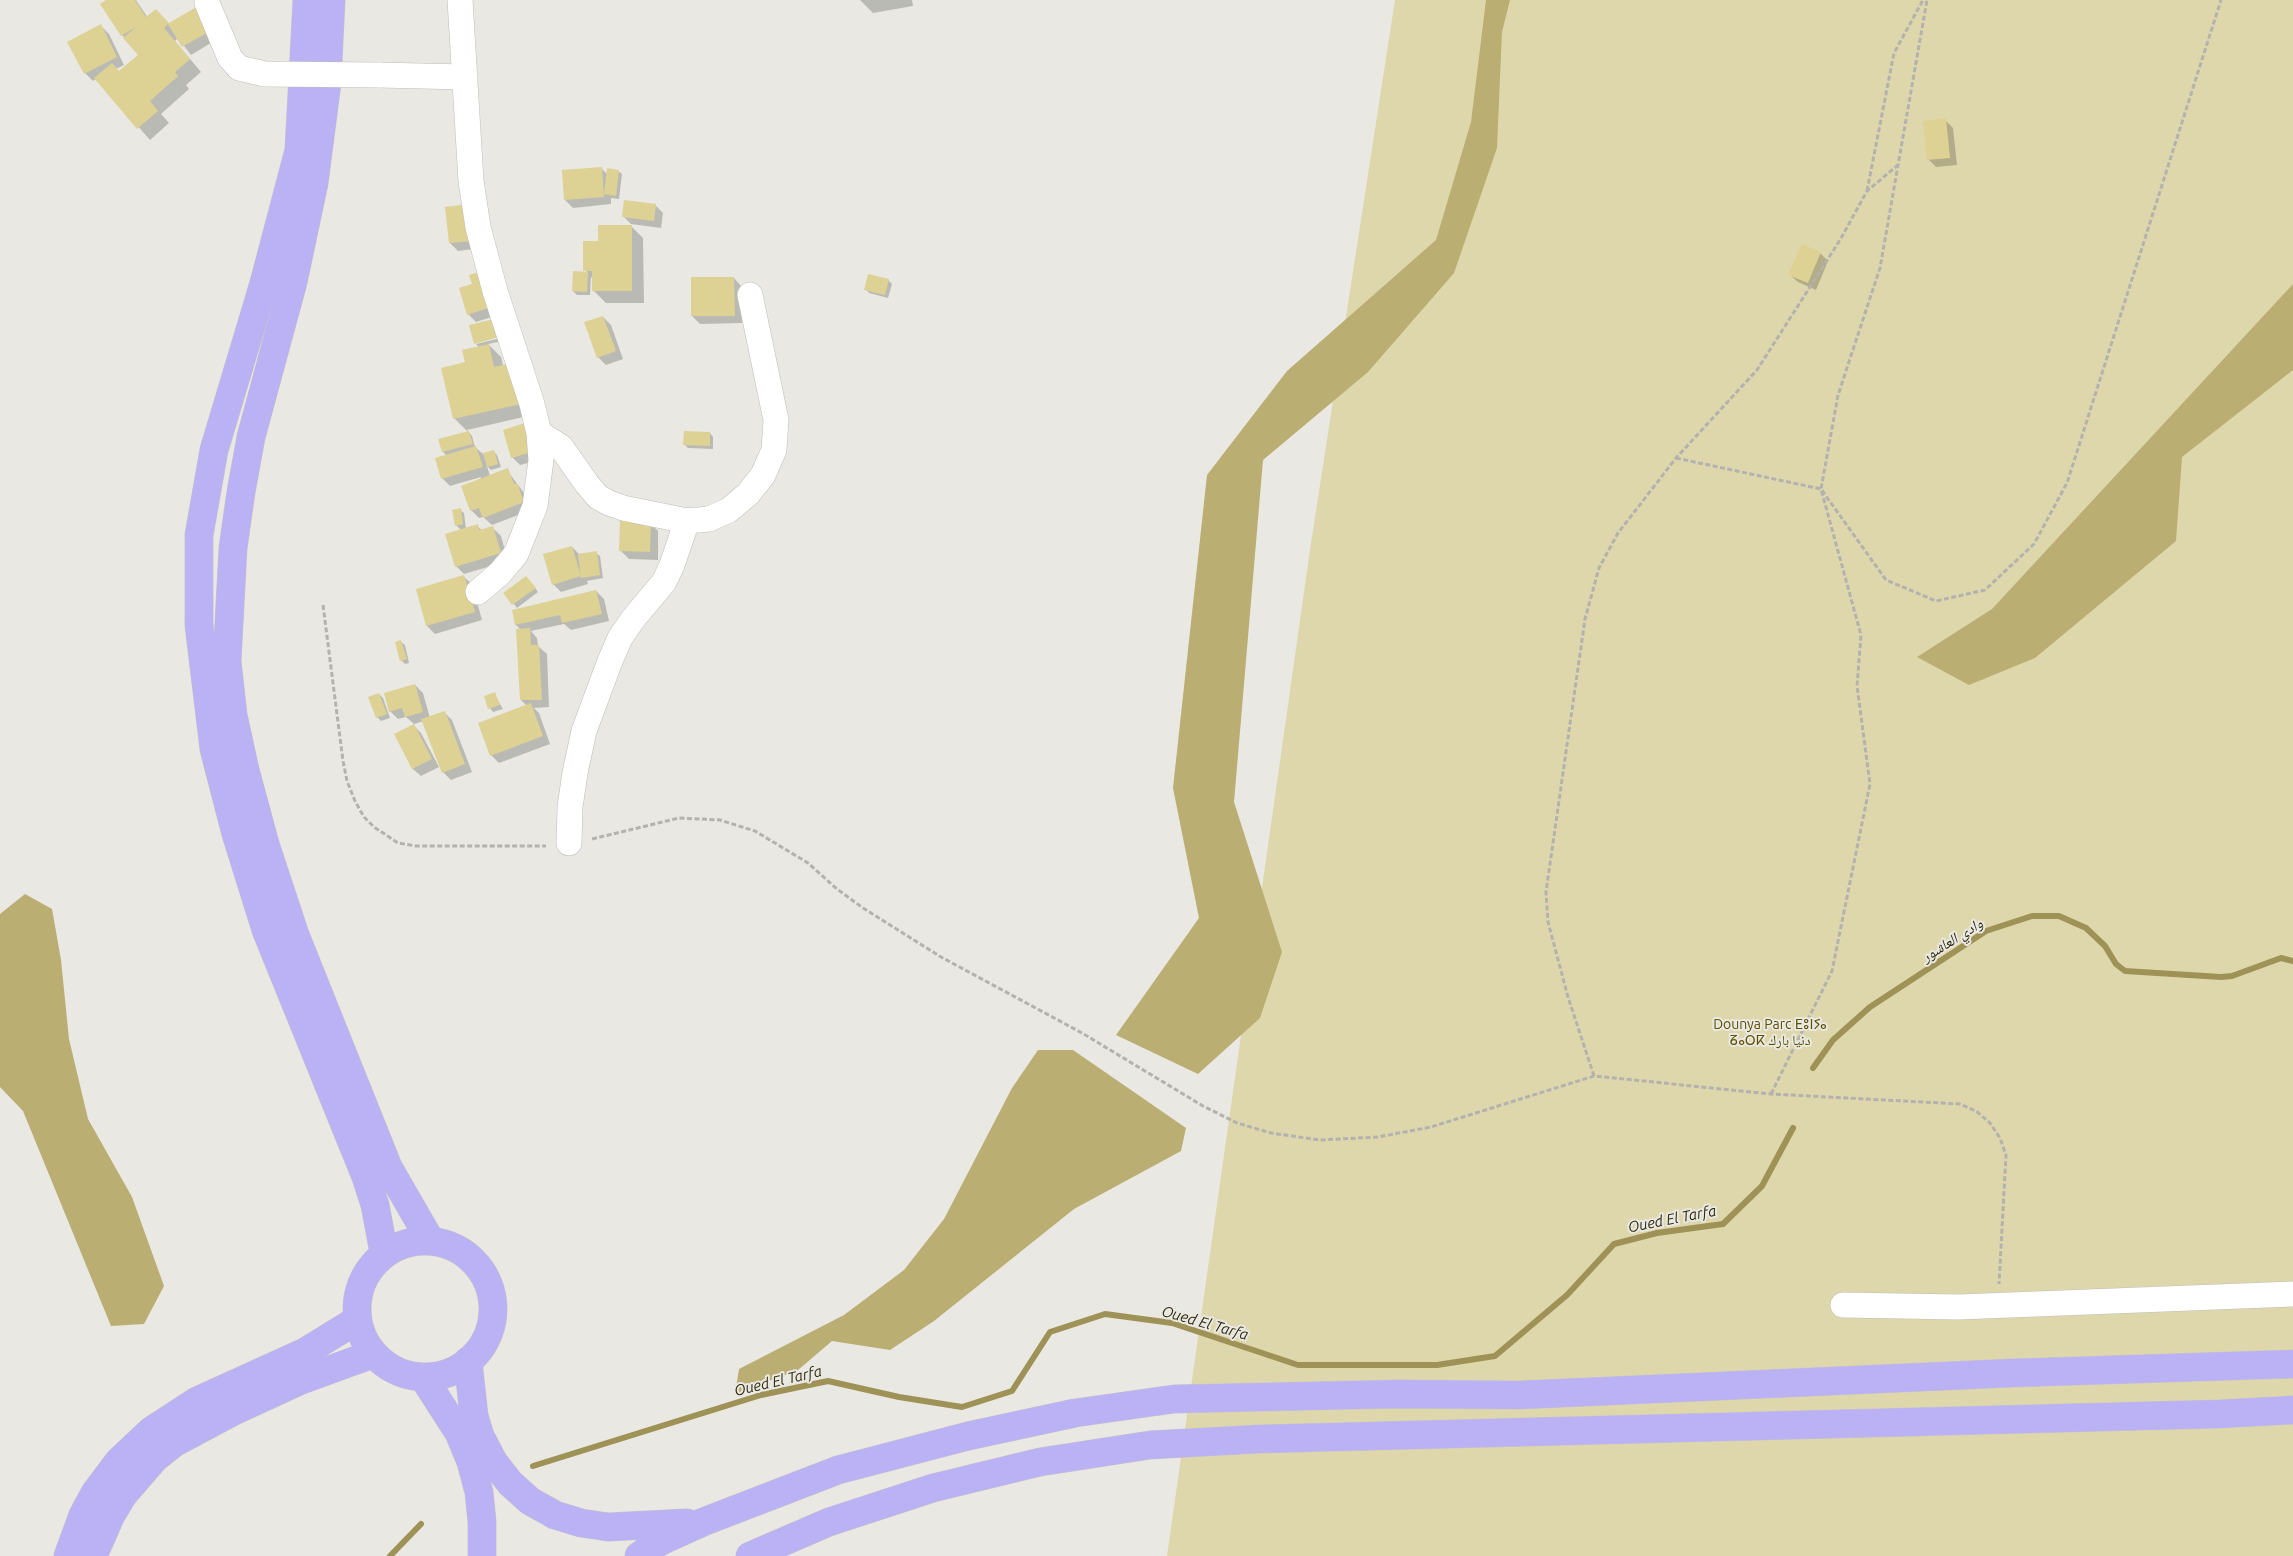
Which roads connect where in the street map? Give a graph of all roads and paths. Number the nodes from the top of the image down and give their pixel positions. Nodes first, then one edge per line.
1 (307, 0) edge
2 (331, 0) edge
3 (460, 0) edge
4 (1922, 0) edge
5 (1926, 0) edge
6 (2221, 0) edge
7 (207, 3) dead end
8 (465, 77) junction
9 (1898, 164) junction
10 (1867, 191) junction
11 (750, 295) dead end
12 (539, 433) junction
13 (1676, 458) junction
14 (1821, 489) junction
15 (687, 521) junction
16 (478, 592) dead end
17 (323, 605) dead end
18 (569, 842) junction
19 (1594, 1076) junction
20 (1771, 1094) junction
21 (430, 1240) junction
22 (384, 1253) junction
23 (2293, 1294) edge
24 (1843, 1305) dead end
25 (1998, 1305) junction
26 (357, 1320) junction
27 (373, 1354) junction
28 (468, 1362) junction
29 (2293, 1364) edge
30 (423, 1377) junction
31 (2293, 1410) edge
32 (703, 1522) junction
33 (68, 1556) edge
34 (93, 1556) edge
35 (482, 1556) edge
36 (639, 1556) edge
37 (750, 1556) edge

1 - 22 highway
2 - 21 highway
3 - 8 street
4 - 10 path
5 - 9 path
6 - 14 path
7 - 8 street, bridge
8 - 12 street
9 - 10 path
9 - 14 path
10 - 13 path
11 - 15 street
12 - 15 street
12 - 16 street
13 - 14 path
13 - 19 path
14 - 20 path
15 - 18 street
17 - 18 path
18 - 19 path
19 - 20 path
20 - 25 path
21 - 22 highway
21 - 28 highway
22 - 26 highway
23 - 25 street
24 - 25 street
26 - 27 highway
26 - 33 highway
27 - 30 highway
27 - 34 highway
28 - 30 highway
28 - 32 highway
29 - 32 highway
30 - 35 highway
31 - 37 highway
32 - 36 highway

